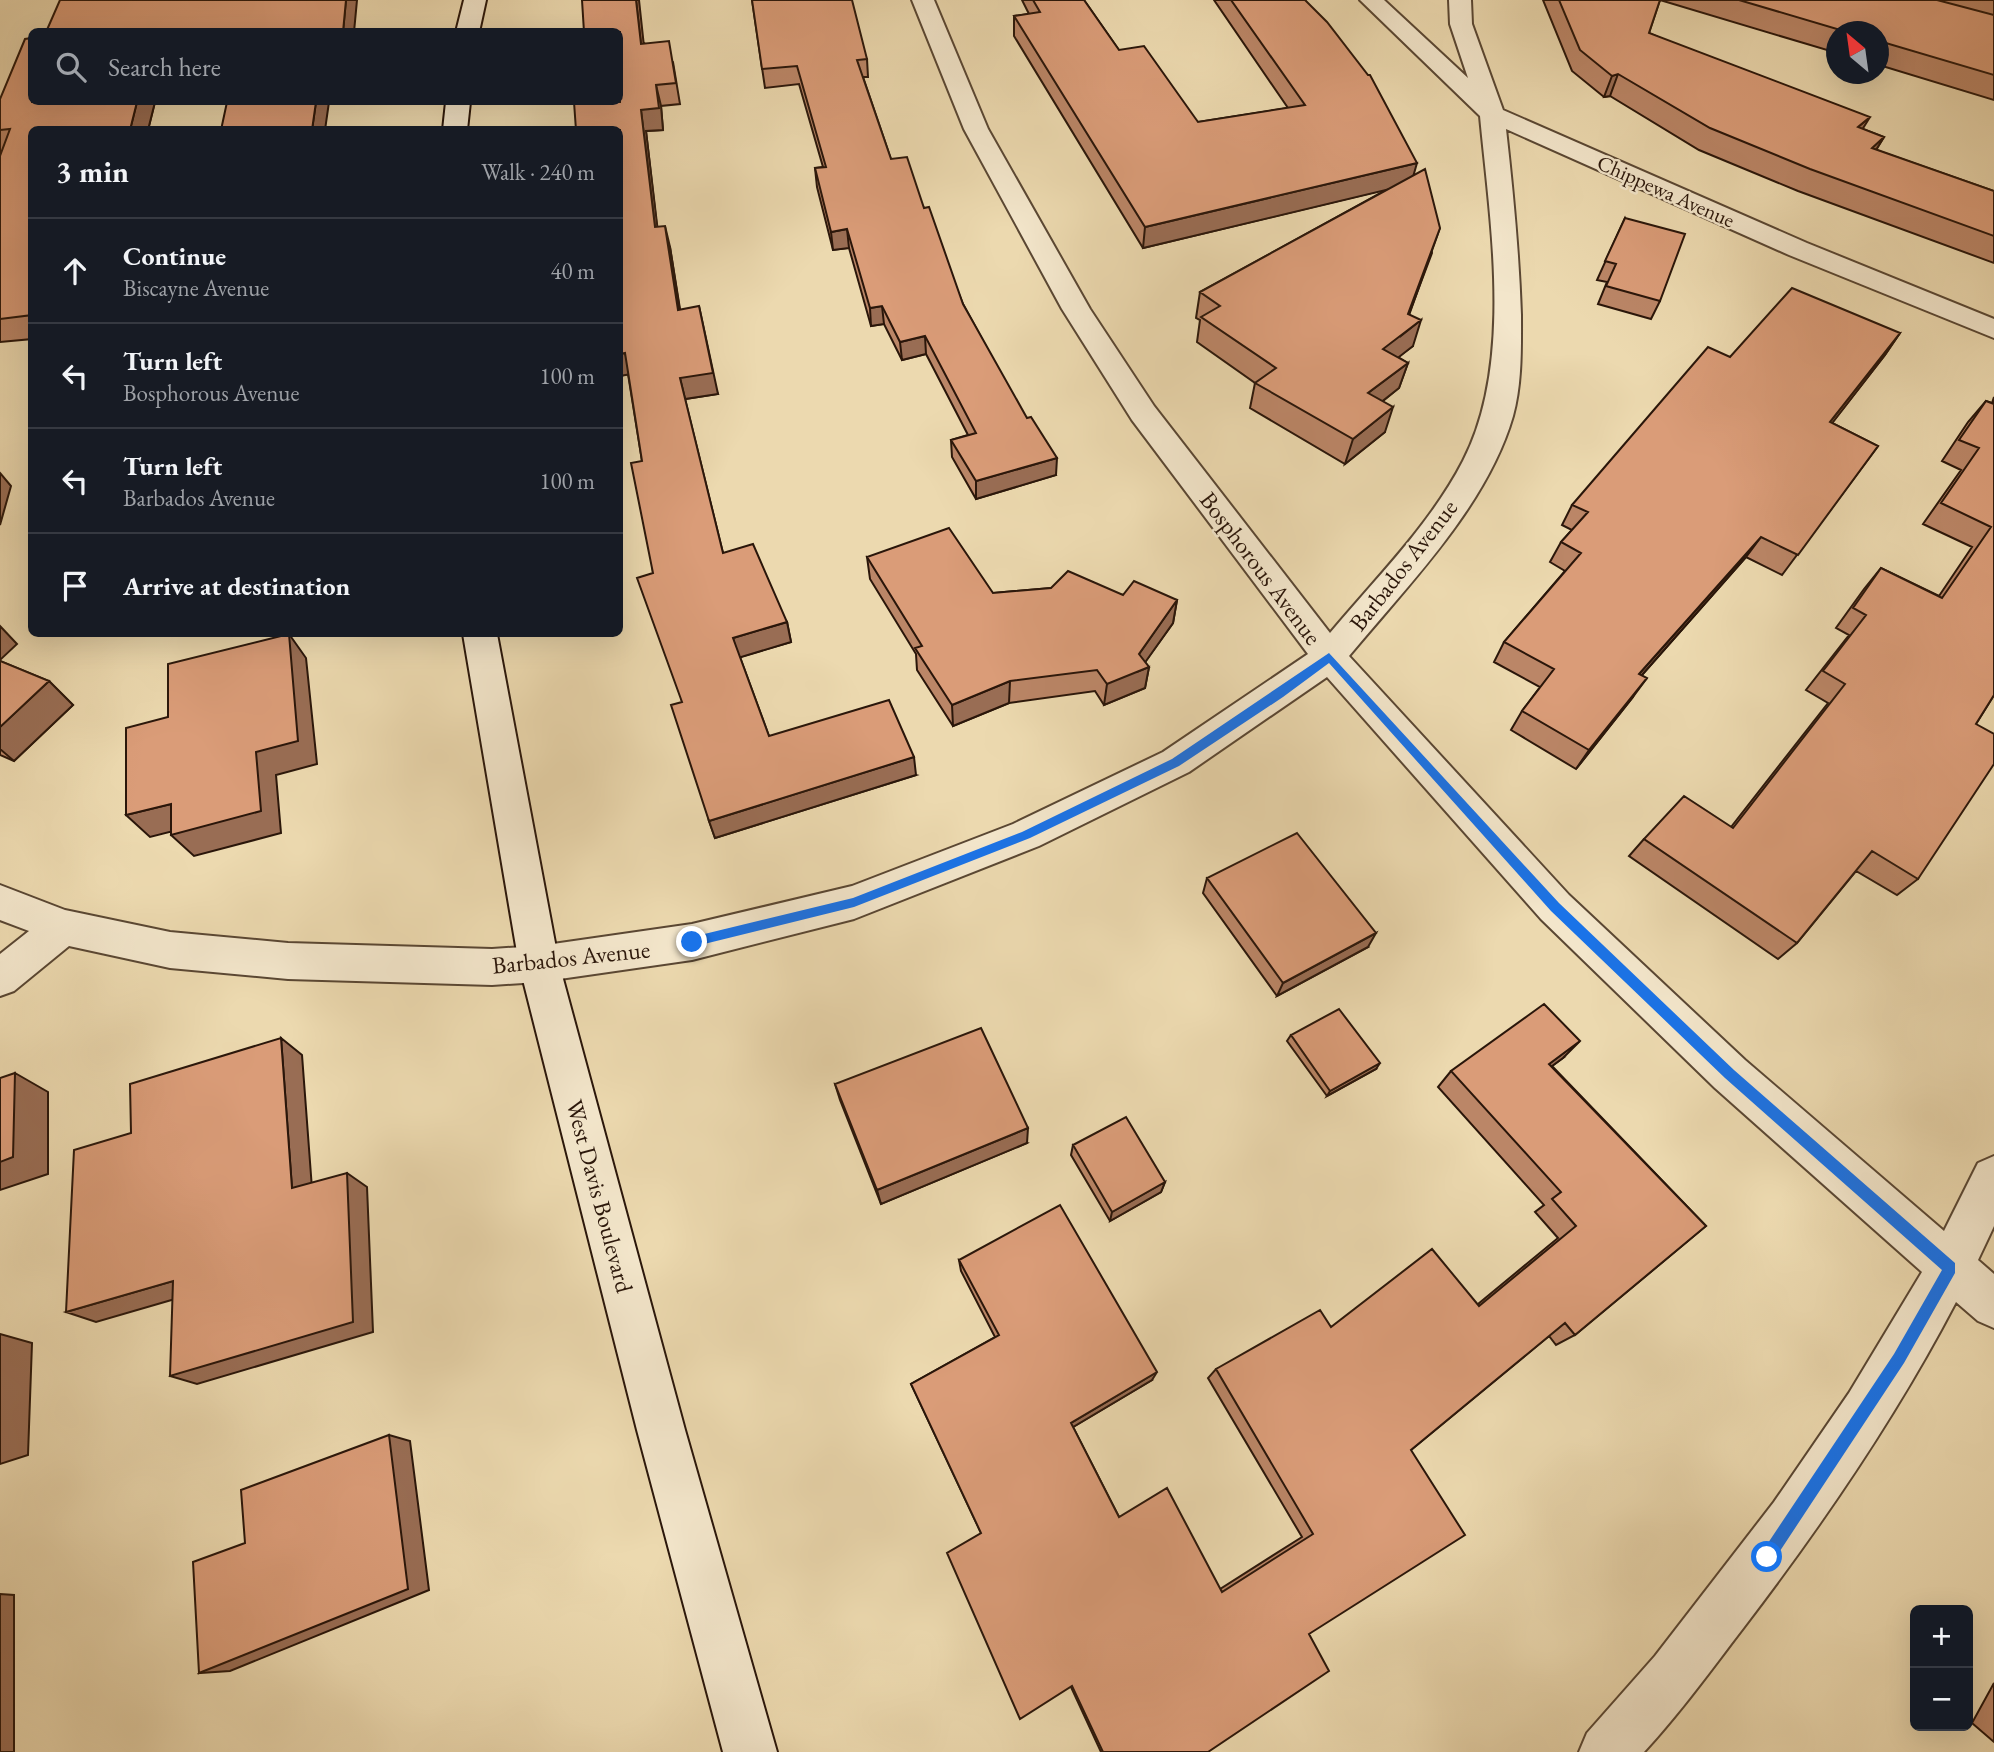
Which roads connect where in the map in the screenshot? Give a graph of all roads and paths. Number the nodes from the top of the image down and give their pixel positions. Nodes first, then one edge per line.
1 (475, 0) edge
2 (923, 0) edge
3 (1371, 0) edge
4 (1460, 0) edge
5 (468, 28) edge
6 (458, 105) edge
7 (1492, 114) junction
8 (455, 126) edge
9 (1994, 329) edge
10 (481, 637) edge
11 (1329, 657) junction
12 (0, 902) edge
13 (64, 927) junction
14 (539, 964) junction
15 (0, 978) edge
16 (1994, 1178) edge
17 (1950, 1268) junction
18 (1994, 1305) edge
19 (750, 1752) edge
20 (1606, 1752) edge

1 - 5 street
2 - 11 street, Bosphorous Avenue
3 - 7 street, Chippewa Avenue
4 - 7 street, Barbados Avenue
6 - 8 street
7 - 9 street, Chippewa Avenue
7 - 11 street, Barbados Avenue
10 - 14 street, West Davis Boulevard
11 - 14 street, Barbados Avenue
11 - 17 street, Bosphorous Avenue
12 - 13 street, Barbados Avenue
13 - 14 street, Barbados Avenue
13 - 15 street
14 - 19 street, West Davis Boulevard
16 - 17 street
17 - 18 street, Bosphorous Avenue
17 - 20 street

